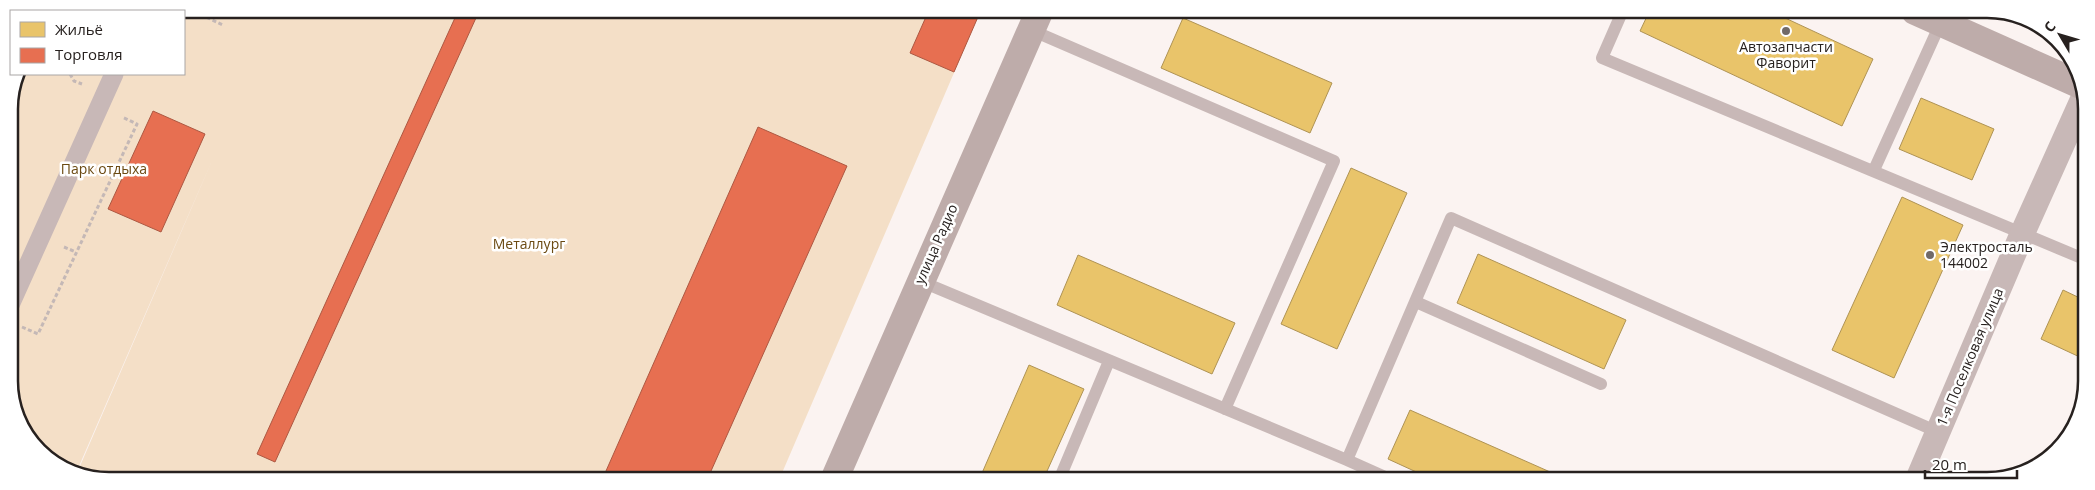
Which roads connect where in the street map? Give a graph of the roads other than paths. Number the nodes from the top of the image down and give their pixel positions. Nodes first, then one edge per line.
1 (1620, 18) edge
2 (1933, 18) edge
3 (1036, 20) edge
4 (1942, 22) junction
5 (114, 75) edge
6 (2074, 82) edge
7 (2078, 109) edge
8 (1874, 170) junction
9 (2023, 232) junction
10 (2078, 255) edge
11 (920, 281) junction
12 (18, 287) edge
13 (1416, 302) junction
14 (1109, 361) junction
15 (1601, 384) dead end
16 (1225, 409) junction
17 (1938, 432) junction
18 (1347, 460) junction
19 (837, 472) edge
20 (1062, 472) edge
21 (1375, 472) edge
22 (1921, 472) edge

1 - 8 lane
2 - 4 main road
3 - 11 main road, улица Радио
3 - 16 lane
4 - 6 main road
4 - 8 lane
5 - 12 street
7 - 9 street, 1-я Поселковая улица
8 - 9 lane
9 - 10 lane
9 - 17 street, 1-я Поселковая улица
11 - 14 lane
11 - 19 main road, улица Радио
13 - 15 lane
13 - 17 lane
13 - 18 lane
14 - 16 lane
14 - 20 lane
16 - 18 lane
17 - 22 street, 1-я Поселковая улица
18 - 21 lane

